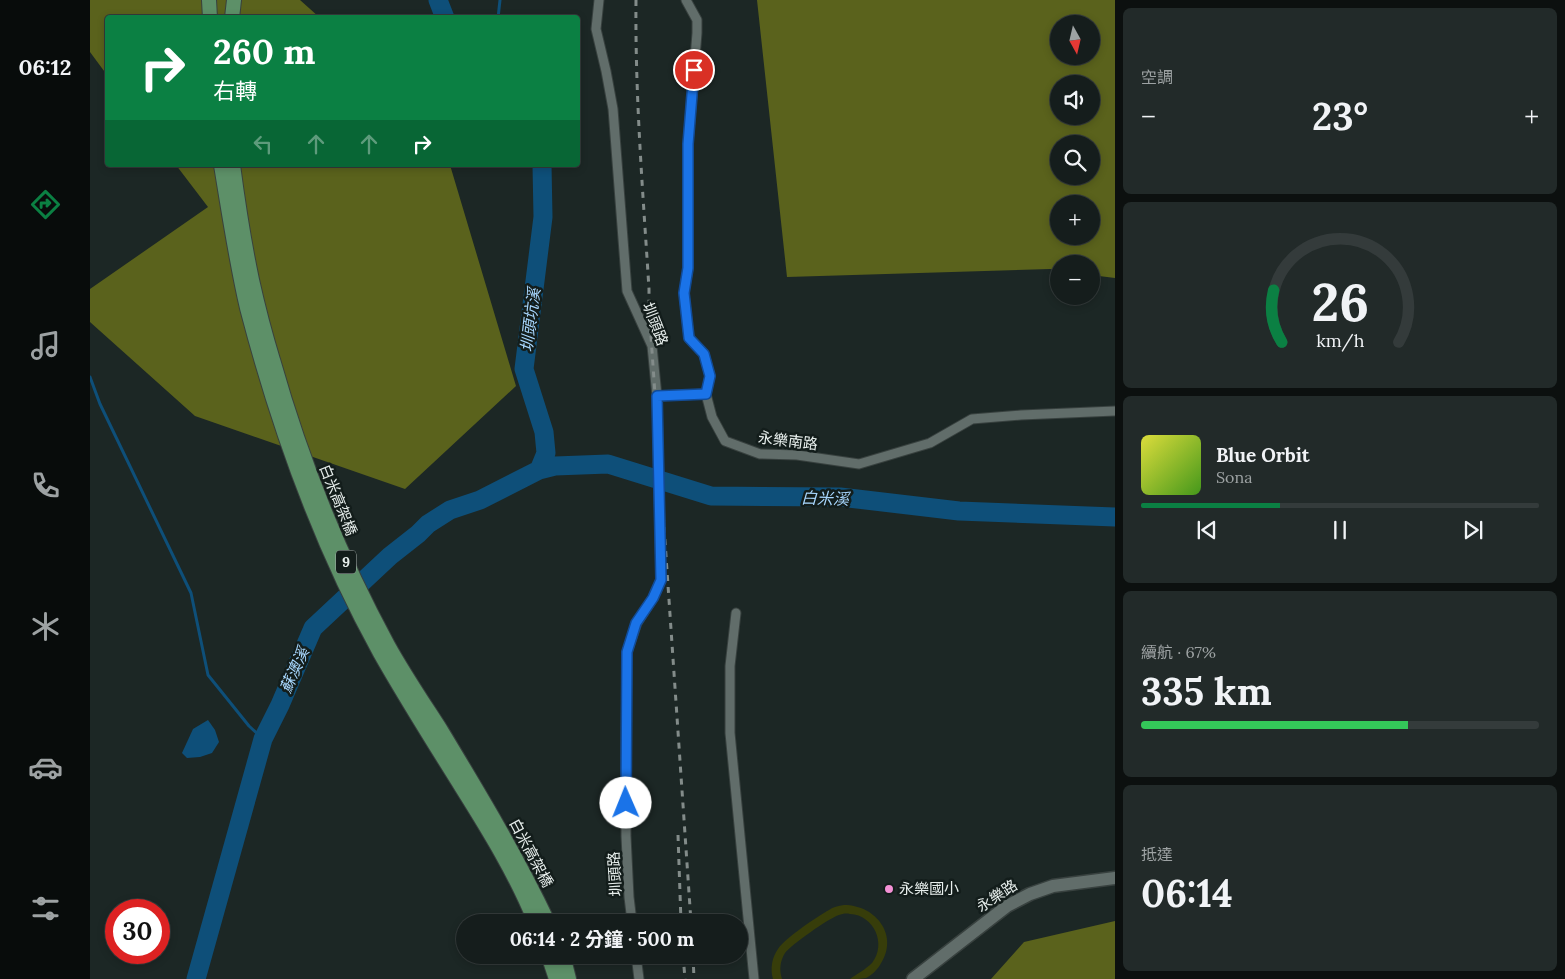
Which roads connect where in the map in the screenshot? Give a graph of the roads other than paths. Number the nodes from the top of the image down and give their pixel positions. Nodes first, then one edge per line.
1 (209, 0) edge
2 (226, 0) edge
3 (234, 0) edge
4 (599, 0) edge
5 (686, 0) edge
6 (210, 15) edge
7 (226, 15) edge
8 (232, 15) edge
9 (225, 167) edge
10 (226, 167) edge
11 (706, 394) junction
12 (657, 396) junction
13 (1115, 411) edge
14 (736, 613) dead end
15 (1115, 878) edge
16 (532, 914) edge
17 (544, 914) edge
18 (631, 914) edge
19 (551, 964) edge
20 (565, 964) edge
21 (637, 964) edge
22 (556, 979) edge
23 (569, 979) edge
24 (638, 979) edge
25 (754, 979) edge
26 (913, 979) edge

1 - 6 main road
2 - 7 main road
3 - 8 main road
4 - 12 street, 圳頭路
5 - 11 street, 永樂南路
9 - 16 main road, 白米高架橋 / 9
10 - 17 main road, 白米高架橋 / 9
11 - 12 street
11 - 13 street, 永樂南路
12 - 18 street, 圳頭路
14 - 25 street
15 - 26 street, 永樂路
19 - 22 main road
20 - 23 main road
21 - 24 street

